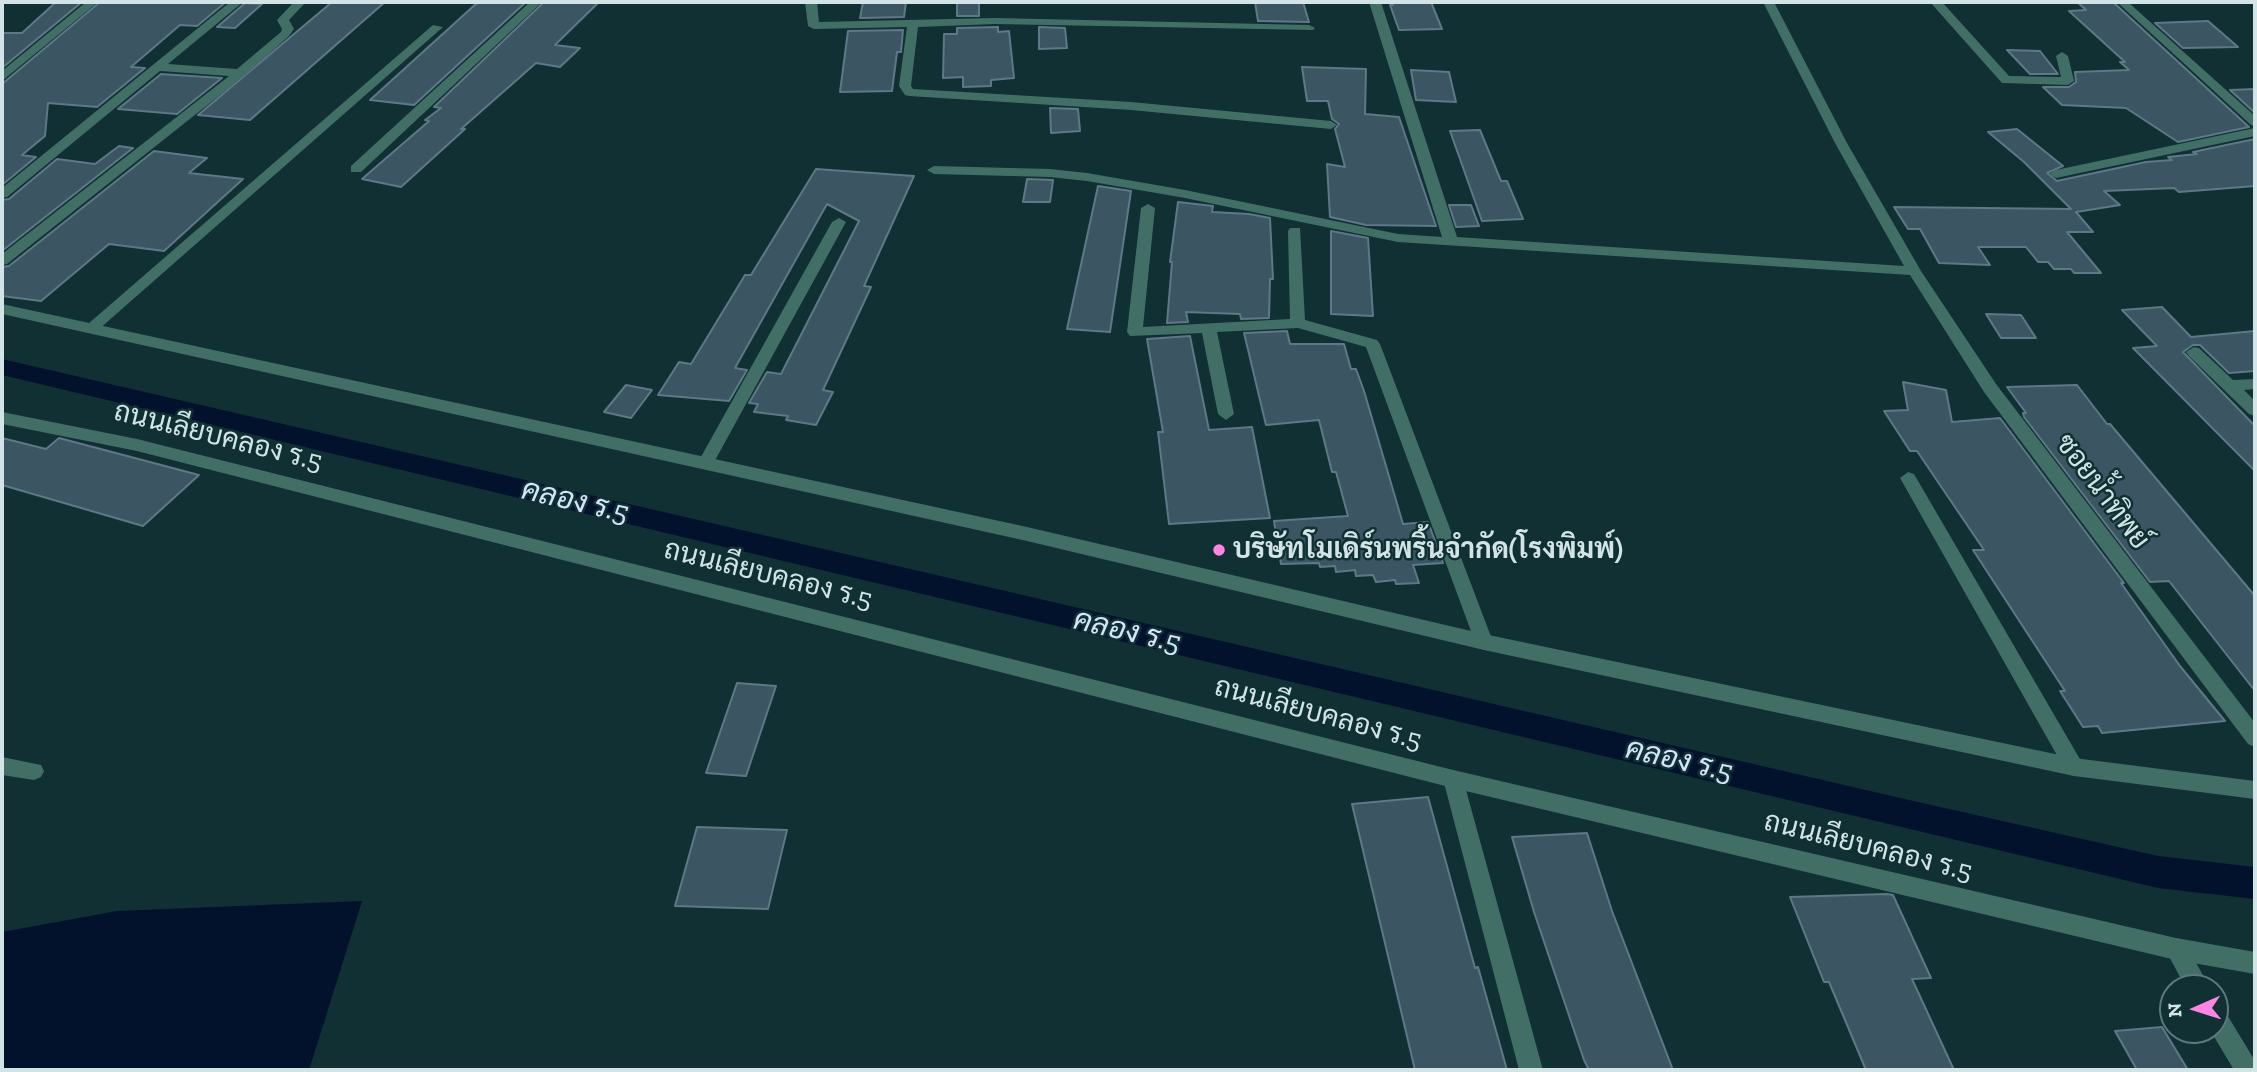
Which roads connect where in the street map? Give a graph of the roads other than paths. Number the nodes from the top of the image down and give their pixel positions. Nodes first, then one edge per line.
1 (92, 2) edge
2 (237, 2) edge
3 (300, 2) edge
4 (536, 2) edge
5 (811, 2) edge
6 (1375, 2) edge
7 (1769, 2) edge
8 (1936, 2) edge
9 (2122, 2) edge
10 (914, 23) junction
11 (437, 26) dead end
12 (1308, 28) dead end
13 (2062, 56) dead end
14 (157, 67) junction
15 (240, 74) junction
16 (2, 76) edge
17 (2255, 122) edge
18 (1331, 125) dead end
19 (2255, 132) edge
20 (356, 169) dead end
21 (934, 170) dead end
22 (2056, 174) dead end
23 (2, 194) edge
24 (1148, 208) dead end
25 (839, 222) dead end
26 (1294, 231) dead end
27 (1451, 242) junction
28 (2, 261) edge
29 (1914, 271) junction
30 (2, 309) edge
31 (1298, 323) junction
32 (93, 327) junction
33 (1209, 329) junction
34 (2194, 352) dead end
35 (2255, 384) edge
36 (2231, 386) junction
37 (2255, 410) edge
38 (1226, 414) dead end
39 (2, 418) edge
40 (705, 464) junction
41 (1908, 478) dead end
42 (1484, 642) junction
43 (2255, 738) edge
44 (2, 765) edge
45 (2074, 767) junction
46 (34, 771) dead end
47 (1453, 779) junction
48 (2255, 790) edge
49 (2176, 949) junction
50 (2255, 962) edge
51 (2191, 974) edge
52 (2229, 1040) edge
53 (1531, 1070) edge
54 (2247, 1070) edge

1 - 16 street
2 - 14 street
3 - 15 street
4 - 20 street
5 - 10 street
6 - 27 street
7 - 29 street, ซอยน้ำทิพย์
8 - 13 street
9 - 17 street
10 - 12 street
10 - 18 street
11 - 32 street
14 - 15 street
14 - 23 street
15 - 28 street
19 - 22 street
21 - 27 street
24 - 33 street
25 - 40 street
26 - 31 street
27 - 29 street
29 - 43 street, ซอยน้ำทิพย์
30 - 32 street
31 - 33 street
31 - 42 street
32 - 40 street
33 - 38 street
34 - 36 street
35 - 36 street
36 - 37 street
39 - 47 street, ถนนเลียบคลอง ร.5
40 - 42 street
41 - 45 street
42 - 45 street
44 - 46 street
45 - 48 street
47 - 49 street, ถนนเลียบคลอง ร.5
47 - 53 street
49 - 50 street, ถนนเลียบคลอง ร.5
49 - 51 street
52 - 54 street

